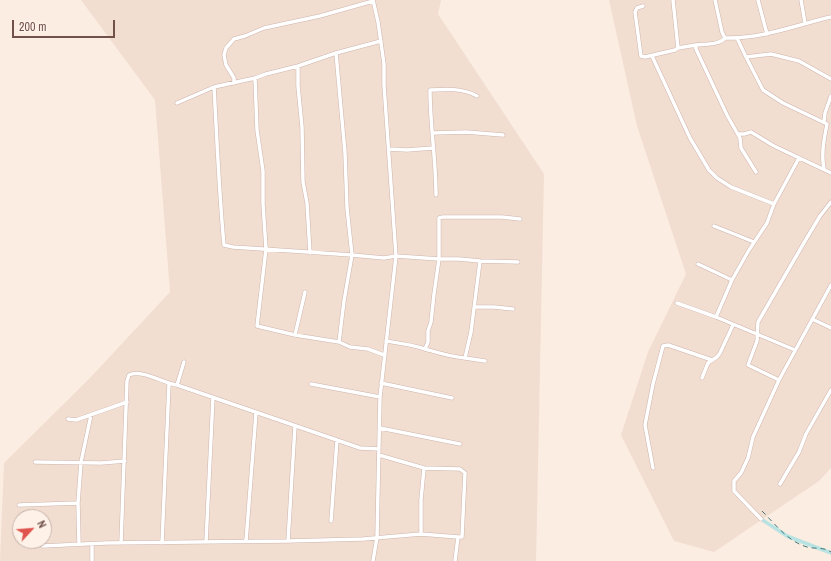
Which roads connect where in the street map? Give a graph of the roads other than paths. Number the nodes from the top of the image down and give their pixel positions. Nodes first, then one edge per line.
1 (373, 0) edge
2 (673, 0) edge
3 (715, 0) edge
4 (758, 0) edge
5 (801, 0) edge
6 (643, 6) dead end
7 (831, 17) edge
8 (805, 23) junction
9 (767, 34) junction
10 (725, 38) junction
11 (737, 38) junction
12 (381, 41) junction
13 (696, 45) junction
14 (678, 48) junction
15 (336, 53) junction
16 (652, 56) junction
17 (746, 57) junction
18 (298, 66) junction
19 (255, 78) junction
20 (831, 79) edge
21 (234, 83) junction
22 (214, 87) junction
23 (477, 96) dead end
24 (831, 96) edge
25 (177, 103) dead end
26 (824, 122) junction
27 (433, 133) junction
28 (738, 134) junction
29 (503, 135) dead end
30 (433, 148) junction
31 (388, 149) junction
32 (799, 158) junction
33 (824, 169) junction
34 (756, 172) dead end
35 (831, 173) edge
36 (436, 195) dead end
37 (831, 202) edge
38 (774, 204) junction
39 (520, 219) dead end
40 (714, 226) dead end
41 (754, 242) junction
42 (266, 249) junction
43 (310, 253) junction
44 (352, 255) junction
45 (396, 256) junction
46 (439, 259) junction
47 (480, 261) junction
48 (518, 262) dead end
49 (698, 264) dead end
50 (732, 280) junction
51 (831, 285) edge
52 (305, 292) dead end
53 (677, 303) dead end
54 (474, 307) junction
55 (513, 309) dead end
56 (716, 317) junction
57 (812, 319) junction
58 (733, 325) junction
59 (831, 328) edge
60 (295, 335) junction
61 (757, 336) junction
62 (386, 340) junction
63 (339, 342) junction
64 (425, 349) junction
65 (795, 350) junction
66 (384, 355) junction
67 (465, 358) junction
68 (712, 360) junction
69 (485, 361) dead end
70 (184, 362) dead end
71 (702, 378) dead end
72 (779, 380) junction
73 (381, 383) junction
74 (169, 384) junction
75 (311, 384) dead end
76 (177, 385) junction
77 (831, 390) edge
78 (380, 397) junction
79 (213, 398) junction
80 (452, 398) dead end
81 (127, 402) junction
82 (256, 413) junction
83 (91, 415) junction
84 (68, 419) dead end
85 (295, 426) junction
86 (380, 428) junction
87 (337, 440) junction
88 (460, 444) dead end
89 (380, 449) junction
90 (379, 455) junction
91 (125, 461) junction
92 (35, 462) dead end
93 (81, 462) junction
94 (424, 468) junction
95 (654, 468) dead end
96 (780, 484) dead end
97 (78, 503) junction
98 (19, 505) dead end
99 (762, 519) dead end
100 (331, 521) dead end
101 (421, 534) junction
102 (377, 537) junction
103 (458, 537) junction
104 (246, 541) junction
105 (288, 541) junction
106 (206, 542) junction
107 (121, 543) junction
108 (162, 543) junction
109 (79, 544) junction
110 (52, 545) edge
111 (92, 545) junction
112 (92, 561) edge
113 (373, 561) edge
114 (455, 561) edge

1 - 12 street
1 - 21 street
2 - 14 street
3 - 10 street
4 - 9 street
5 - 8 street
6 - 16 street
7 - 8 street
8 - 9 street
9 - 11 street
10 - 11 street
10 - 13 street
11 - 17 street
12 - 15 street
12 - 31 street
13 - 14 street
13 - 28 street
14 - 16 street
15 - 18 street
15 - 44 street
16 - 38 street
17 - 20 street
17 - 26 street
18 - 19 street
18 - 43 street
19 - 21 street
19 - 42 street
21 - 22 street
22 - 25 street
22 - 42 street
23 - 27 street
24 - 26 street
26 - 33 street
27 - 29 street
27 - 30 street
28 - 32 street
28 - 34 street
30 - 31 street
30 - 36 street
31 - 45 street
32 - 33 street
32 - 38 street
33 - 35 street
37 - 61 street
38 - 41 street
39 - 46 street
40 - 41 street
41 - 50 street
42 - 43 street
42 - 60 street
43 - 44 street
44 - 45 street
44 - 63 street
45 - 46 street
45 - 62 street
46 - 47 street
46 - 64 street
47 - 48 street
47 - 54 street
49 - 50 street
50 - 56 street
51 - 57 street
52 - 60 street
53 - 56 street
54 - 55 street
54 - 67 street
56 - 58 street
57 - 59 street
57 - 65 street
58 - 61 street
58 - 68 street
60 - 63 street
61 - 65 street
61 - 72 street
62 - 64 street
62 - 66 street
63 - 66 street
64 - 67 street
65 - 72 street
66 - 73 street
67 - 69 street
68 - 71 street
68 - 95 street
70 - 76 street
72 - 99 street
73 - 78 street
73 - 80 street
74 - 76 street
74 - 81 street
74 - 108 street
75 - 78 street
76 - 79 street
77 - 96 street
78 - 86 street
79 - 82 street
79 - 106 street
81 - 83 street
81 - 91 street
82 - 85 street
82 - 104 street
83 - 84 street
83 - 93 street
85 - 87 street
85 - 105 street
86 - 88 street
86 - 89 street
87 - 89 street
87 - 100 street
89 - 90 street
90 - 94 street
90 - 102 street
91 - 93 street
91 - 107 street
92 - 93 street
93 - 97 street
94 - 101 street
94 - 103 street
97 - 98 street
97 - 109 street
101 - 102 street
101 - 103 street
102 - 105 street
102 - 113 street
103 - 114 street
104 - 105 street
104 - 106 street
106 - 108 street
107 - 108 street
107 - 111 street
109 - 110 street
109 - 111 street
111 - 112 street

